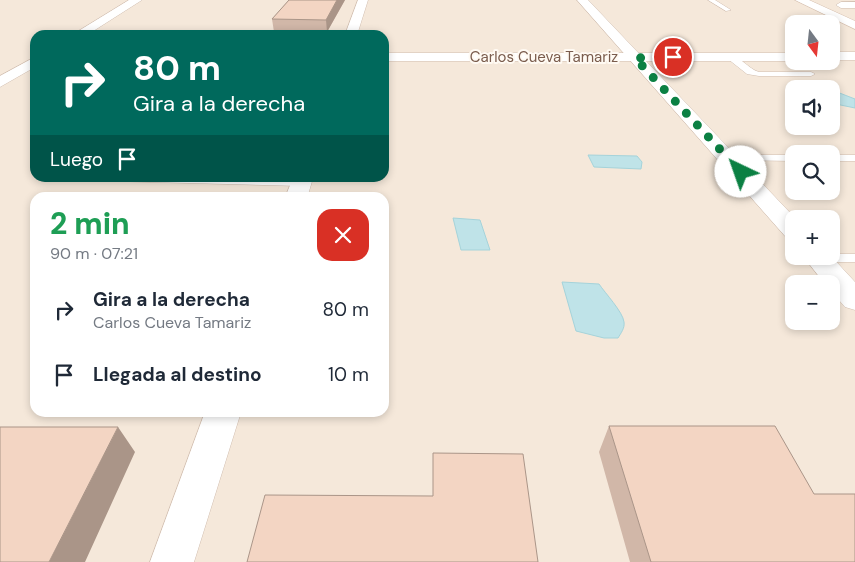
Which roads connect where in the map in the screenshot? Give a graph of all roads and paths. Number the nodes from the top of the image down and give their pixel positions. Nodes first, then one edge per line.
1 (137, 0) edge
2 (363, 0) edge
3 (582, 0) edge
4 (711, 0) edge
5 (800, 0) edge
6 (829, 0) edge
7 (841, 5) junction
8 (855, 5) edge
9 (728, 10) dead end
10 (855, 11) edge
11 (855, 25) edge
12 (86, 30) edge
13 (353, 30) edge
14 (785, 56) edge
15 (840, 56) edge
16 (855, 56) edge
17 (389, 57) edge
18 (731, 57) junction
19 (635, 58) junction
20 (30, 64) edge
21 (811, 74) dead end
22 (0, 82) edge
23 (728, 158) junction
24 (785, 158) edge
25 (840, 158) edge
26 (855, 158) edge
27 (206, 182) edge
28 (300, 186) edge
29 (785, 221) edge
30 (840, 258) edge
31 (855, 258) edge
32 (824, 265) edge
33 (855, 300) edge
34 (221, 417) edge
35 (172, 562) edge

1 - 12 street
2 - 13 street
3 - 19 street
4 - 9 lane
5 - 11 street
6 - 7 street
7 - 8 street
7 - 10 street
14 - 18 street, Carlos Cueva Tamariz
15 - 16 street
17 - 19 street, Carlos Cueva Tamariz
18 - 19 street, Carlos Cueva Tamariz
18 - 21 lane
19 - 23 street
20 - 22 street
23 - 24 lane
23 - 29 street
25 - 26 lane
27 - 28 lane
30 - 31 lane
32 - 33 street
34 - 35 street

